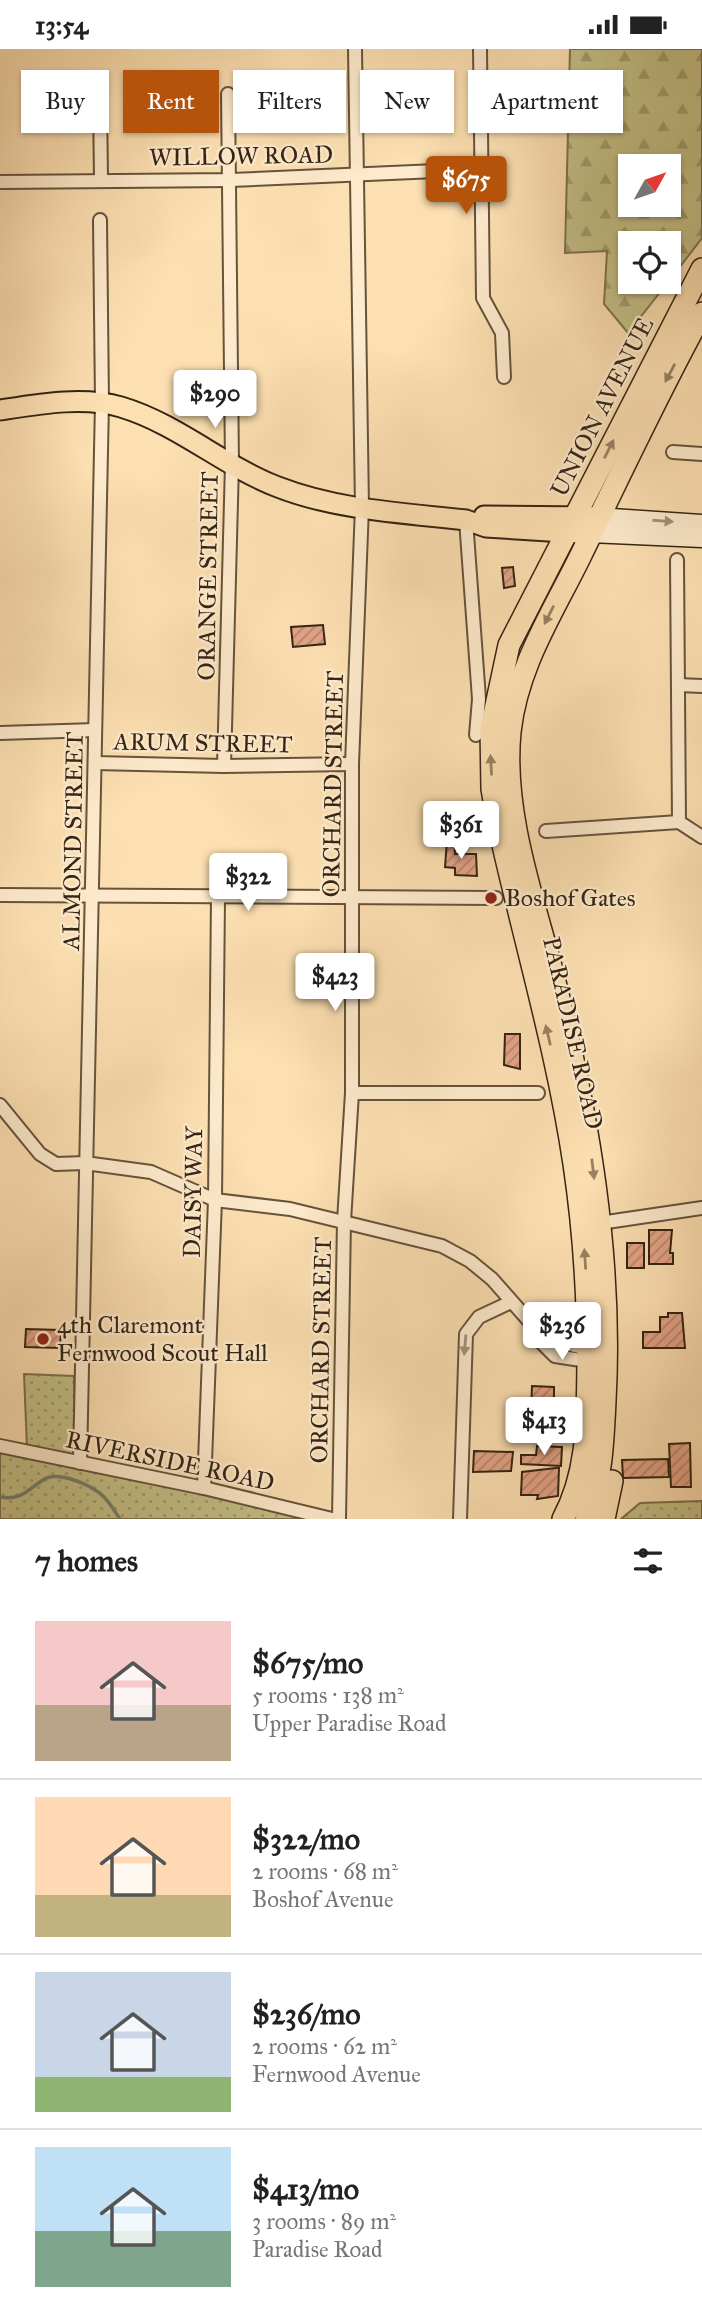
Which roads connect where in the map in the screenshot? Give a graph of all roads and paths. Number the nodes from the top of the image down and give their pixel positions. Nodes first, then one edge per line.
1 (355, 49) edge
2 (480, 49) edge
3 (228, 94) dead end
4 (100, 133) edge
5 (482, 169) junction
6 (358, 174) junction
7 (101, 179) junction
8 (231, 180) junction
9 (0, 182) edge
10 (100, 220) dead end
11 (702, 269) edge
12 (702, 313) edge
13 (504, 377) dead end
14 (102, 403) junction
15 (0, 409) edge
16 (673, 452) dead end
17 (702, 454) edge
18 (232, 464) junction
19 (362, 507) junction
20 (466, 520) junction
21 (571, 524) junction
22 (702, 524) edge
23 (593, 525) junction
24 (702, 538) edge
25 (677, 560) dead end
26 (678, 685) junction
27 (702, 686) edge
28 (95, 730) junction
29 (0, 733) edge
30 (477, 735) dead end
31 (95, 762) junction
32 (352, 764) junction
33 (224, 766) junction
34 (678, 821) junction
35 (546, 831) dead end
36 (702, 837) edge
37 (0, 895) edge
38 (94, 895) junction
39 (218, 897) junction
40 (352, 897) junction
41 (496, 898) dead end
42 (352, 1093) junction
43 (538, 1093) dead end
44 (0, 1105) edge
45 (85, 1163) junction
46 (215, 1200) junction
47 (702, 1208) edge
48 (344, 1221) junction
49 (600, 1223) junction
50 (511, 1302) junction
51 (597, 1357) junction
52 (606, 1394) junction
53 (0, 1446) edge
54 (80, 1463) junction
55 (204, 1488) junction
56 (332, 1519) edge
57 (339, 1519) edge
58 (460, 1519) edge
59 (563, 1519) edge
60 (586, 1519) edge
61 (604, 1519) edge

1 - 6 street, ORCHARD STREET
2 - 5 street
3 - 8 street, ORANGE STREET
4 - 7 street
5 - 6 street, WILLOW ROAD
5 - 13 street
6 - 8 street, WILLOW ROAD
6 - 19 street, ORCHARD STREET
7 - 8 street, WILLOW ROAD
7 - 9 street, WILLOW ROAD
8 - 18 street, ORANGE STREET
10 - 14 street, ALMOND STREET
21 -> 11 highway, UNION AVENUE
12 -> 23 highway, UNION AVENUE
14 - 15 main road
14 - 18 main road
14 - 28 street, ALMOND STREET
16 - 17 street
18 - 19 main road
18 - 33 street, ORANGE STREET
19 - 20 main road
19 - 32 street, ORCHARD STREET
20 - 21 main road
20 - 30 street
21 - 23 main road
51 -> 21 highway, PARADISE ROAD
23 -> 22 main road
23 - 24 main road
23 -> 49 highway, PARADISE ROAD
25 - 26 street
26 - 27 street
26 - 34 street
28 - 29 street
28 - 31 street, ALMOND STREET
31 - 33 street, ARUM STREET
31 - 38 street, ALMOND STREET
32 - 33 street, ARUM STREET
32 - 40 street, ORCHARD STREET
34 - 35 street
34 - 36 street
37 - 38 street
38 - 39 street
38 - 45 street, ALMOND STREET
39 - 40 street
39 - 46 street, DAISY WAY
40 - 41 street
40 - 42 street, ORCHARD STREET
42 - 43 street
42 - 48 street, ORCHARD STREET
44 - 45 street
45 - 46 street
45 - 54 street, ALMOND STREET
46 - 48 street
46 - 55 street, DAISY WAY
47 - 49 street
48 - 50 street
48 - 57 street, ORCHARD STREET
49 - 51 highway, PARADISE ROAD
50 - 51 street
50 -> 58 street
51 - 52 highway, PARADISE ROAD
51 - 59 highway, PARADISE ROAD
52 - 60 highway, PARADISE ROAD
52 - 61 highway
53 - 54 street, RIVERSIDE ROAD
54 - 55 street, RIVERSIDE ROAD
55 - 56 street, RIVERSIDE ROAD

